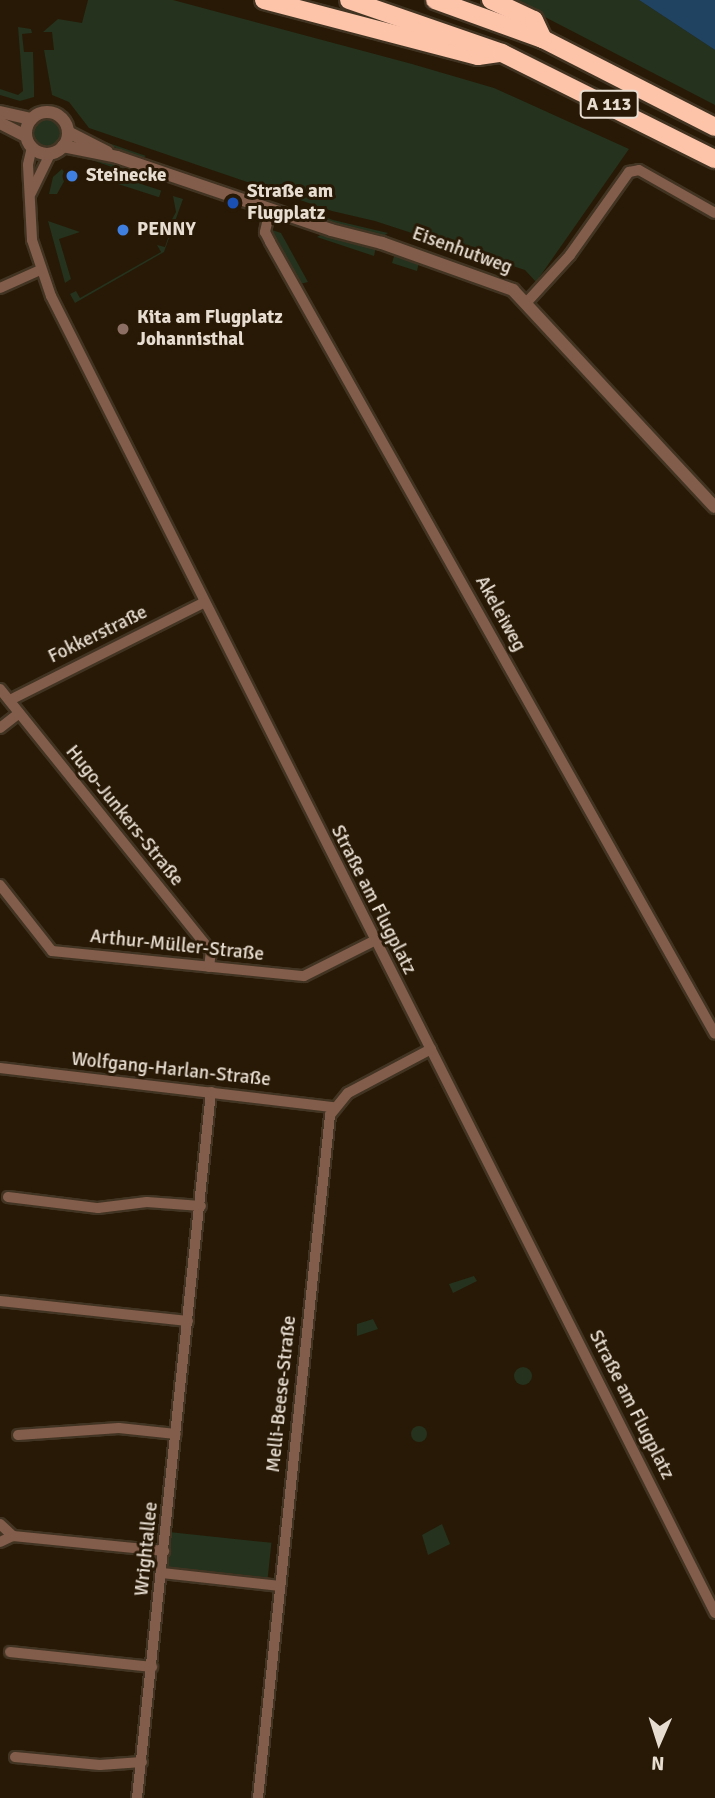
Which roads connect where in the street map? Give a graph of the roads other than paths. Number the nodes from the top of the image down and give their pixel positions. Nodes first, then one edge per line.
1 (264, 0) edge
2 (349, 0) edge
3 (435, 0) edge
4 (491, 0) edge
5 (543, 39) junction
6 (502, 53) junction
7 (0, 112) edge
8 (31, 118) junction
9 (0, 123) edge
10 (715, 127) edge
11 (68, 132) junction
12 (29, 141) junction
13 (63, 146) junction
14 (50, 154) junction
15 (117, 157) junction
16 (715, 159) edge
17 (31, 193) junction
18 (270, 210) junction
19 (715, 214) edge
20 (40, 270) junction
21 (0, 288) edge
22 (527, 302) junction
23 (715, 507) edge
24 (203, 603) junction
25 (0, 689) edge
26 (10, 701) junction
27 (19, 713) junction
28 (0, 728) edge
29 (0, 885) edge
30 (374, 941) junction
31 (209, 967) junction
32 (715, 1034) edge
33 (431, 1049) junction
34 (1, 1070) edge
35 (211, 1092) junction
36 (334, 1107) junction
37 (8, 1197) dead end
38 (201, 1206) junction
39 (0, 1301) edge
40 (188, 1321) junction
41 (176, 1434) junction
42 (18, 1435) dead end
43 (0, 1524) edge
44 (13, 1536) junction
45 (0, 1542) edge
46 (164, 1551) junction
47 (162, 1573) junction
48 (280, 1586) junction
49 (715, 1613) edge
50 (10, 1652) dead end
51 (152, 1667) junction
52 (15, 1757) dead end
53 (142, 1762) junction
54 (137, 1798) edge
55 (258, 1798) edge

1 - 6 highway
2 - 6 highway, A 113
3 - 5 highway, A 113
4 - 5 highway
5 - 10 highway, A 113
6 - 16 highway, A 113
7 - 8 street, Eisenhutweg
8 - 11 street, Eisenhutweg
8 - 12 street
9 - 12 street
11 - 13 street
11 - 15 street, Eisenhutweg
12 - 14 street
12 - 17 street, Straße am Flugplatz
13 - 14 street
13 - 15 street, Eisenhutweg
14 - 17 street, Straße am Flugplatz
15 - 18 street, Eisenhutweg
17 - 20 street, Straße am Flugplatz
18 - 22 street, Eisenhutweg
18 - 32 street, Akeleiweg
19 - 22 street
20 - 21 street
20 - 24 street, Straße am Flugplatz
22 - 23 street, Eisenhutweg
24 - 26 street, Fokkerstraße
24 - 30 street, Straße am Flugplatz
25 - 26 street, Hugo-Junkers-Straße
26 - 27 street, Hugo-Junkers-Straße
27 - 28 street
27 - 31 street, Hugo-Junkers-Straße
29 - 31 street, Arthur-Müller-Straße
30 - 31 street, Arthur-Müller-Straße
30 - 33 street, Straße am Flugplatz
33 - 36 street
33 - 49 street, Straße am Flugplatz
34 - 35 street, Wolfgang-Harlan-Straße
35 - 36 street, Wolfgang-Harlan-Straße
35 - 38 street, Wrightallee
36 - 48 street, Melli-Beese-Straße
37 - 38 street
38 - 40 street, Wrightallee
39 - 40 street
40 - 41 street, Wrightallee
41 - 42 street
41 - 46 street, Wrightallee
43 - 44 street
44 - 45 street
44 - 46 street
46 - 47 street, Wrightallee
47 - 48 street
47 - 51 street, Wrightallee
48 - 55 street, Melli-Beese-Straße
50 - 51 street
51 - 53 street, Wrightallee
52 - 53 street
53 - 54 street, Wrightallee

